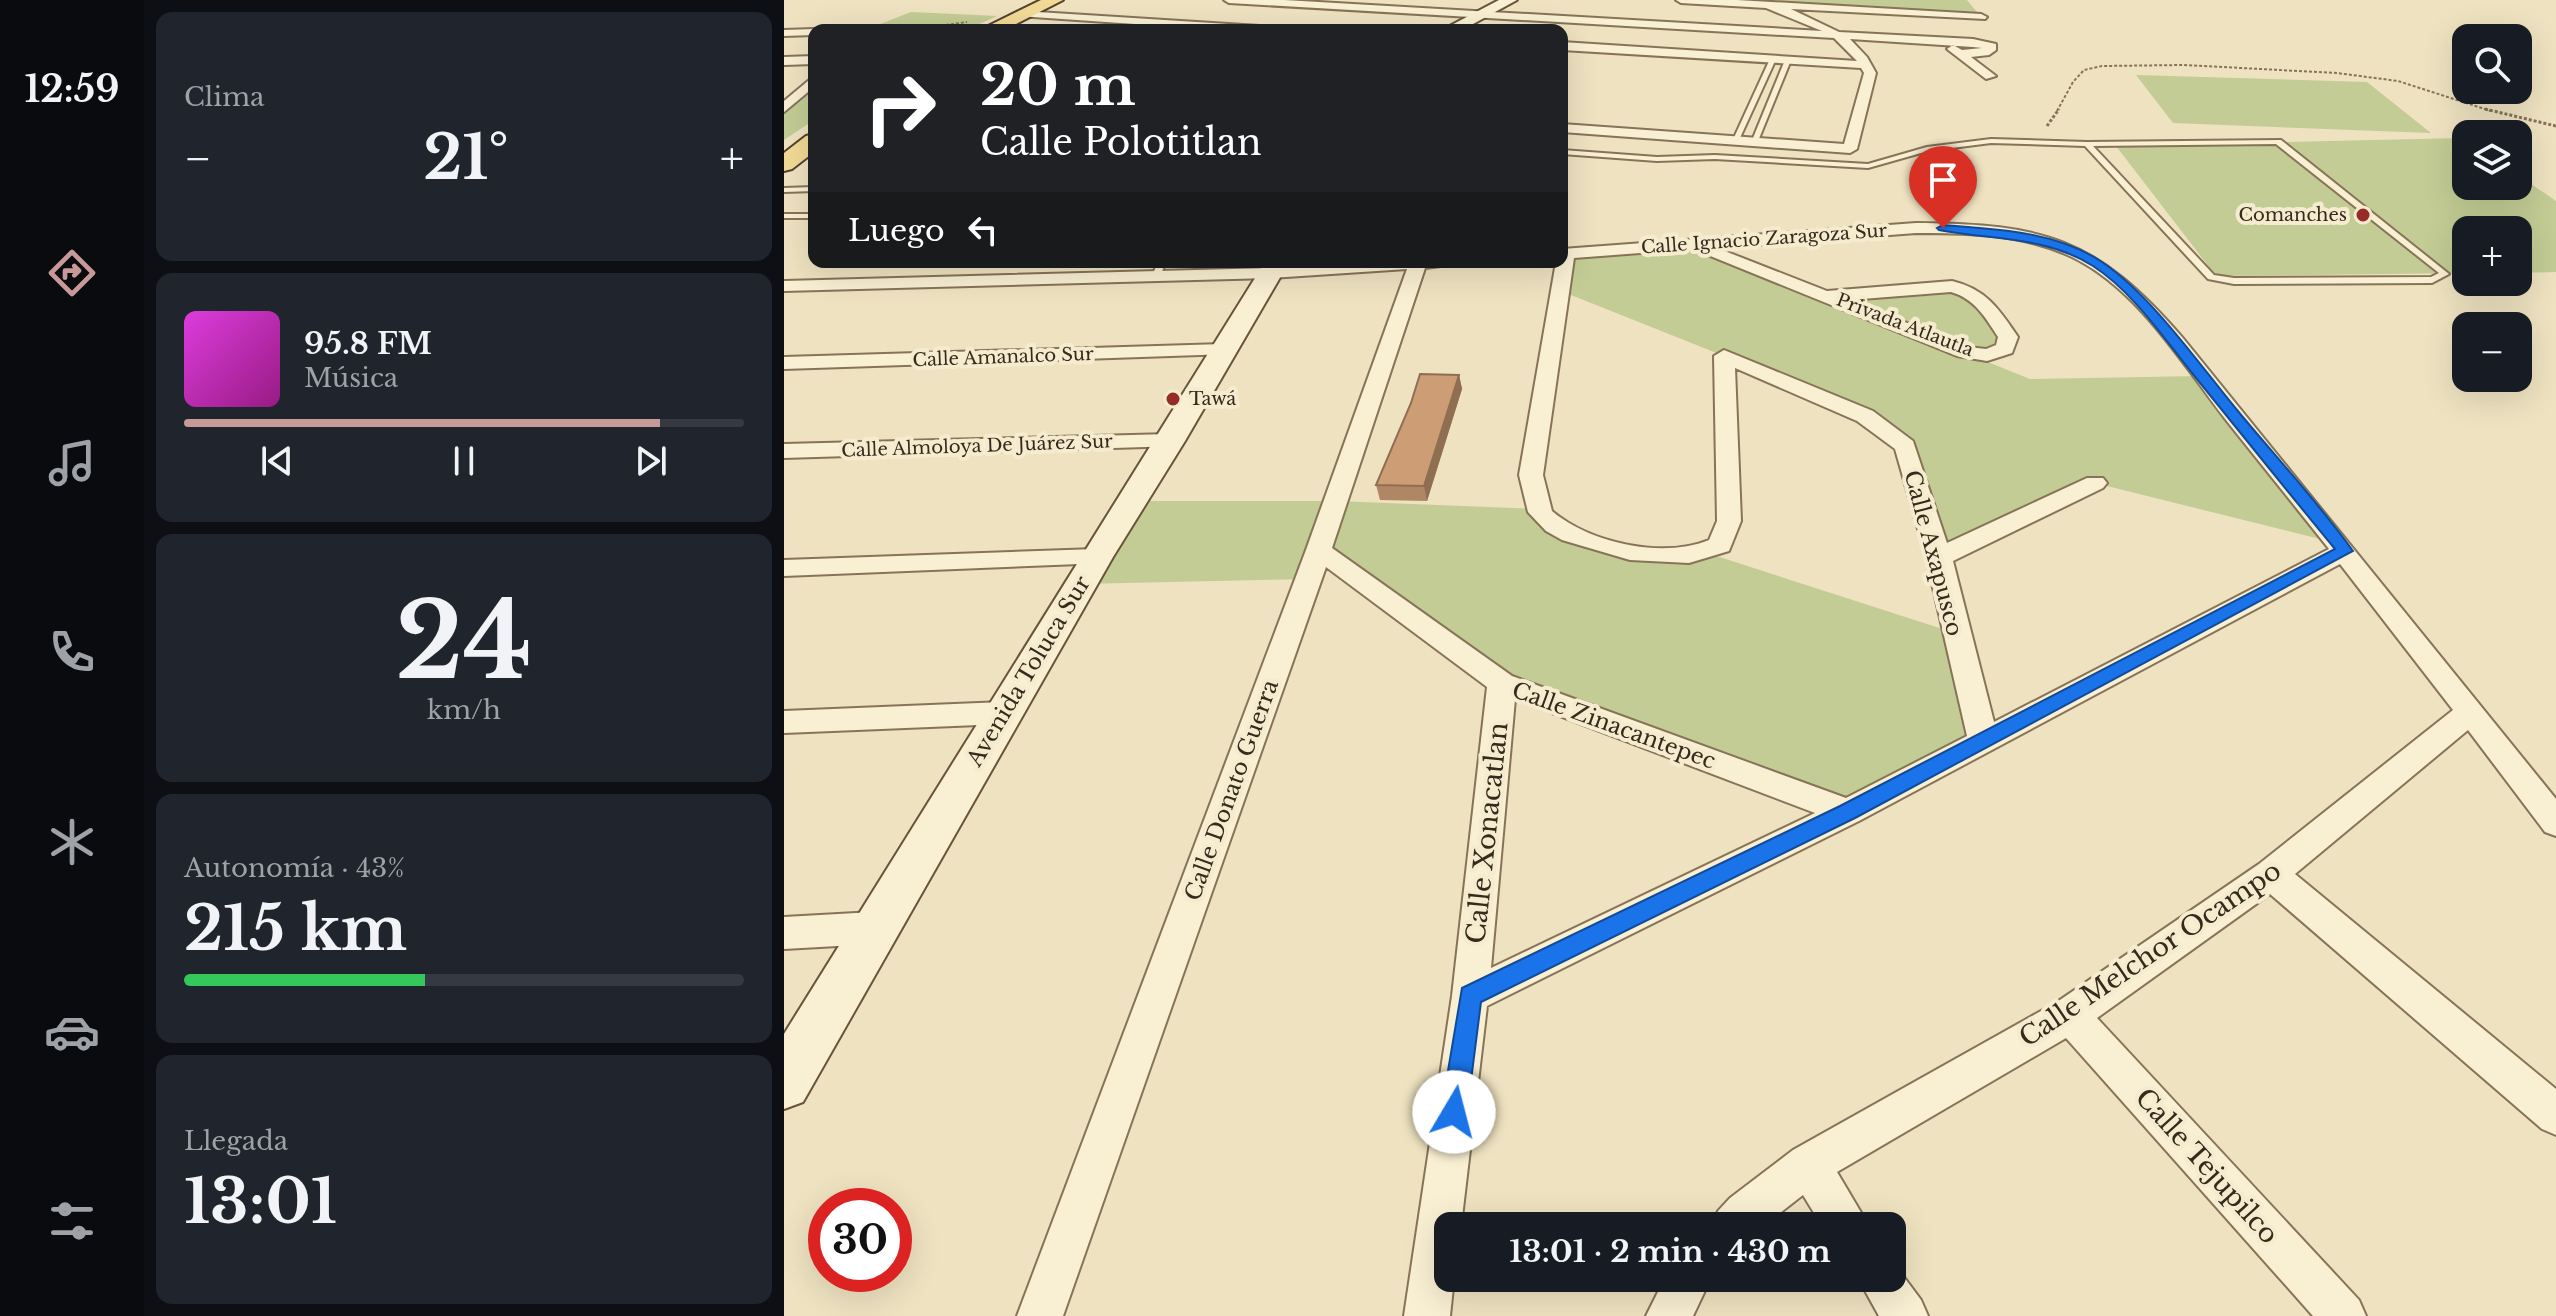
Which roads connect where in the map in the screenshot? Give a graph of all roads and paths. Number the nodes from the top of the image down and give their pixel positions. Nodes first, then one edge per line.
1 (1055, 0) edge
2 (1229, 0) edge
3 (1510, 0) edge
4 (1681, 0) edge
5 (1023, 5) edge
6 (1768, 5) junction
7 (1482, 14) junction
8 (1981, 17) dead end
9 (985, 24) edge
10 (1133, 24) edge
11 (1462, 24) edge
12 (808, 32) edge
13 (784, 33) edge
14 (1835, 33) junction
15 (1943, 41) junction
16 (1568, 46) edge
17 (1960, 54) junction
18 (1773, 59) junction
19 (808, 60) edge
20 (1788, 60) junction
21 (784, 61) edge
22 (1866, 65) junction
23 (1990, 76) dead end
24 (808, 86) edge
25 (784, 92) edge
26 (801, 92) junction
27 (784, 108) edge
28 (2556, 126) edge
29 (1568, 128) edge
30 (1735, 140) junction
31 (2027, 140) junction
32 (1754, 141) junction
33 (2087, 144) junction
34 (804, 145) edge
35 (1568, 145) edge
36 (1635, 150) dead end
37 (1568, 152) edge
38 (784, 164) edge
39 (808, 189) edge
40 (784, 190) edge
41 (784, 216) edge
42 (808, 216) edge
43 (1691, 244) junction
44 (1568, 254) edge
45 (1216, 268) edge
46 (1273, 268) edge
47 (1426, 268) edge
48 (1562, 268) edge
49 (1159, 269) edge
50 (784, 286) edge
51 (1828, 296) junction
52 (1223, 350) junction
53 (784, 363) edge
54 (1170, 441) junction
55 (784, 451) edge
56 (2095, 483) dead end
57 (1319, 550) junction
58 (2345, 551) junction
59 (1096, 557) junction
60 (1939, 557) junction
61 (784, 568) edge
62 (1502, 683) junction
63 (2471, 711) junction
64 (1003, 713) junction
65 (784, 722) edge
66 (1983, 740) junction
67 (1848, 812) junction
68 (2556, 823) edge
69 (2271, 874) junction
70 (874, 928) junction
71 (784, 933) edge
72 (1470, 996) junction
73 (2070, 1015) junction
74 (784, 1083) edge
75 (2556, 1115) edge
76 (1808, 1165) junction
77 (1746, 1212) edge
78 (1838, 1212) edge
79 (1682, 1292) edge
80 (1889, 1292) edge
81 (1040, 1316) edge
82 (1427, 1316) edge
83 (1669, 1316) edge
84 (1905, 1316) edge
85 (2343, 1316) edge

1 - 5 main road
2 - 7 street
3 - 7 street
4 - 6 street
5 - 9 main road
5 - 10 street
6 - 8 street
6 - 14 street
7 - 11 street
7 - 14 street
12 - 13 street
14 - 15 street
14 - 22 street
15 - 17 street
15 - 17 street
16 - 18 street
17 - 23 street
18 - 20 street
18 - 30 lane
19 - 21 street
20 - 22 street
20 - 32 lane
22 - 32 street
24 - 26 street
25 - 26 street
26 - 27 street
28 - 31 path
29 - 30 street
30 - 32 street
31 - 33 lane
31 - 37 lane
33 - 33 lane
34 - 38 main road
35 - 36 lane
39 - 40 lane
41 - 42 lane
43 - 44 street, Calle Ignacio Zaragoza Sur
43 - 51 street, Privada Atlautla
43 - 58 street, Calle Ignacio Zaragoza Sur
45 - 49 street
46 - 52 street, Avenida Toluca Sur
47 - 57 street, Calle Donato Guerra
48 - 60 street, Calle Axapusco
49 - 50 street
51 - 51 street, Privada Atlautla
52 - 53 street, Calle Amanalco Sur
52 - 54 street, Avenida Toluca Sur
54 - 55 street, Calle Almoloya De Juárez Sur
54 - 59 street, Avenida Toluca Sur
56 - 60 street
57 - 62 street, Calle Zinacantepec
57 - 81 street, Calle Donato Guerra
58 - 63 street, Calle Ignacio Zaragoza Sur
58 - 66 street
59 - 61 street
59 - 64 street, Avenida Toluca Sur
60 - 66 street, Calle Axapusco
62 - 67 street, Calle Zinacantepec
62 - 72 street, Calle Xonacatlan
63 - 68 street, Calle Ignacio Zaragoza Sur
63 - 69 street, Calle Melchor Ocampo
64 - 65 street
64 - 70 street, Avenida Toluca Sur
66 - 67 street
67 - 72 street
69 - 73 street, Calle Melchor Ocampo
69 - 75 street
70 - 71 street
70 - 74 street, Avenida Toluca Sur
72 - 82 street, Calle Xonacatlan
73 - 76 street, Calle Melchor Ocampo
73 - 85 street, Calle Tejupilco
76 - 77 street, Calle Melchor Ocampo
76 - 78 street
79 - 83 street
80 - 84 street

